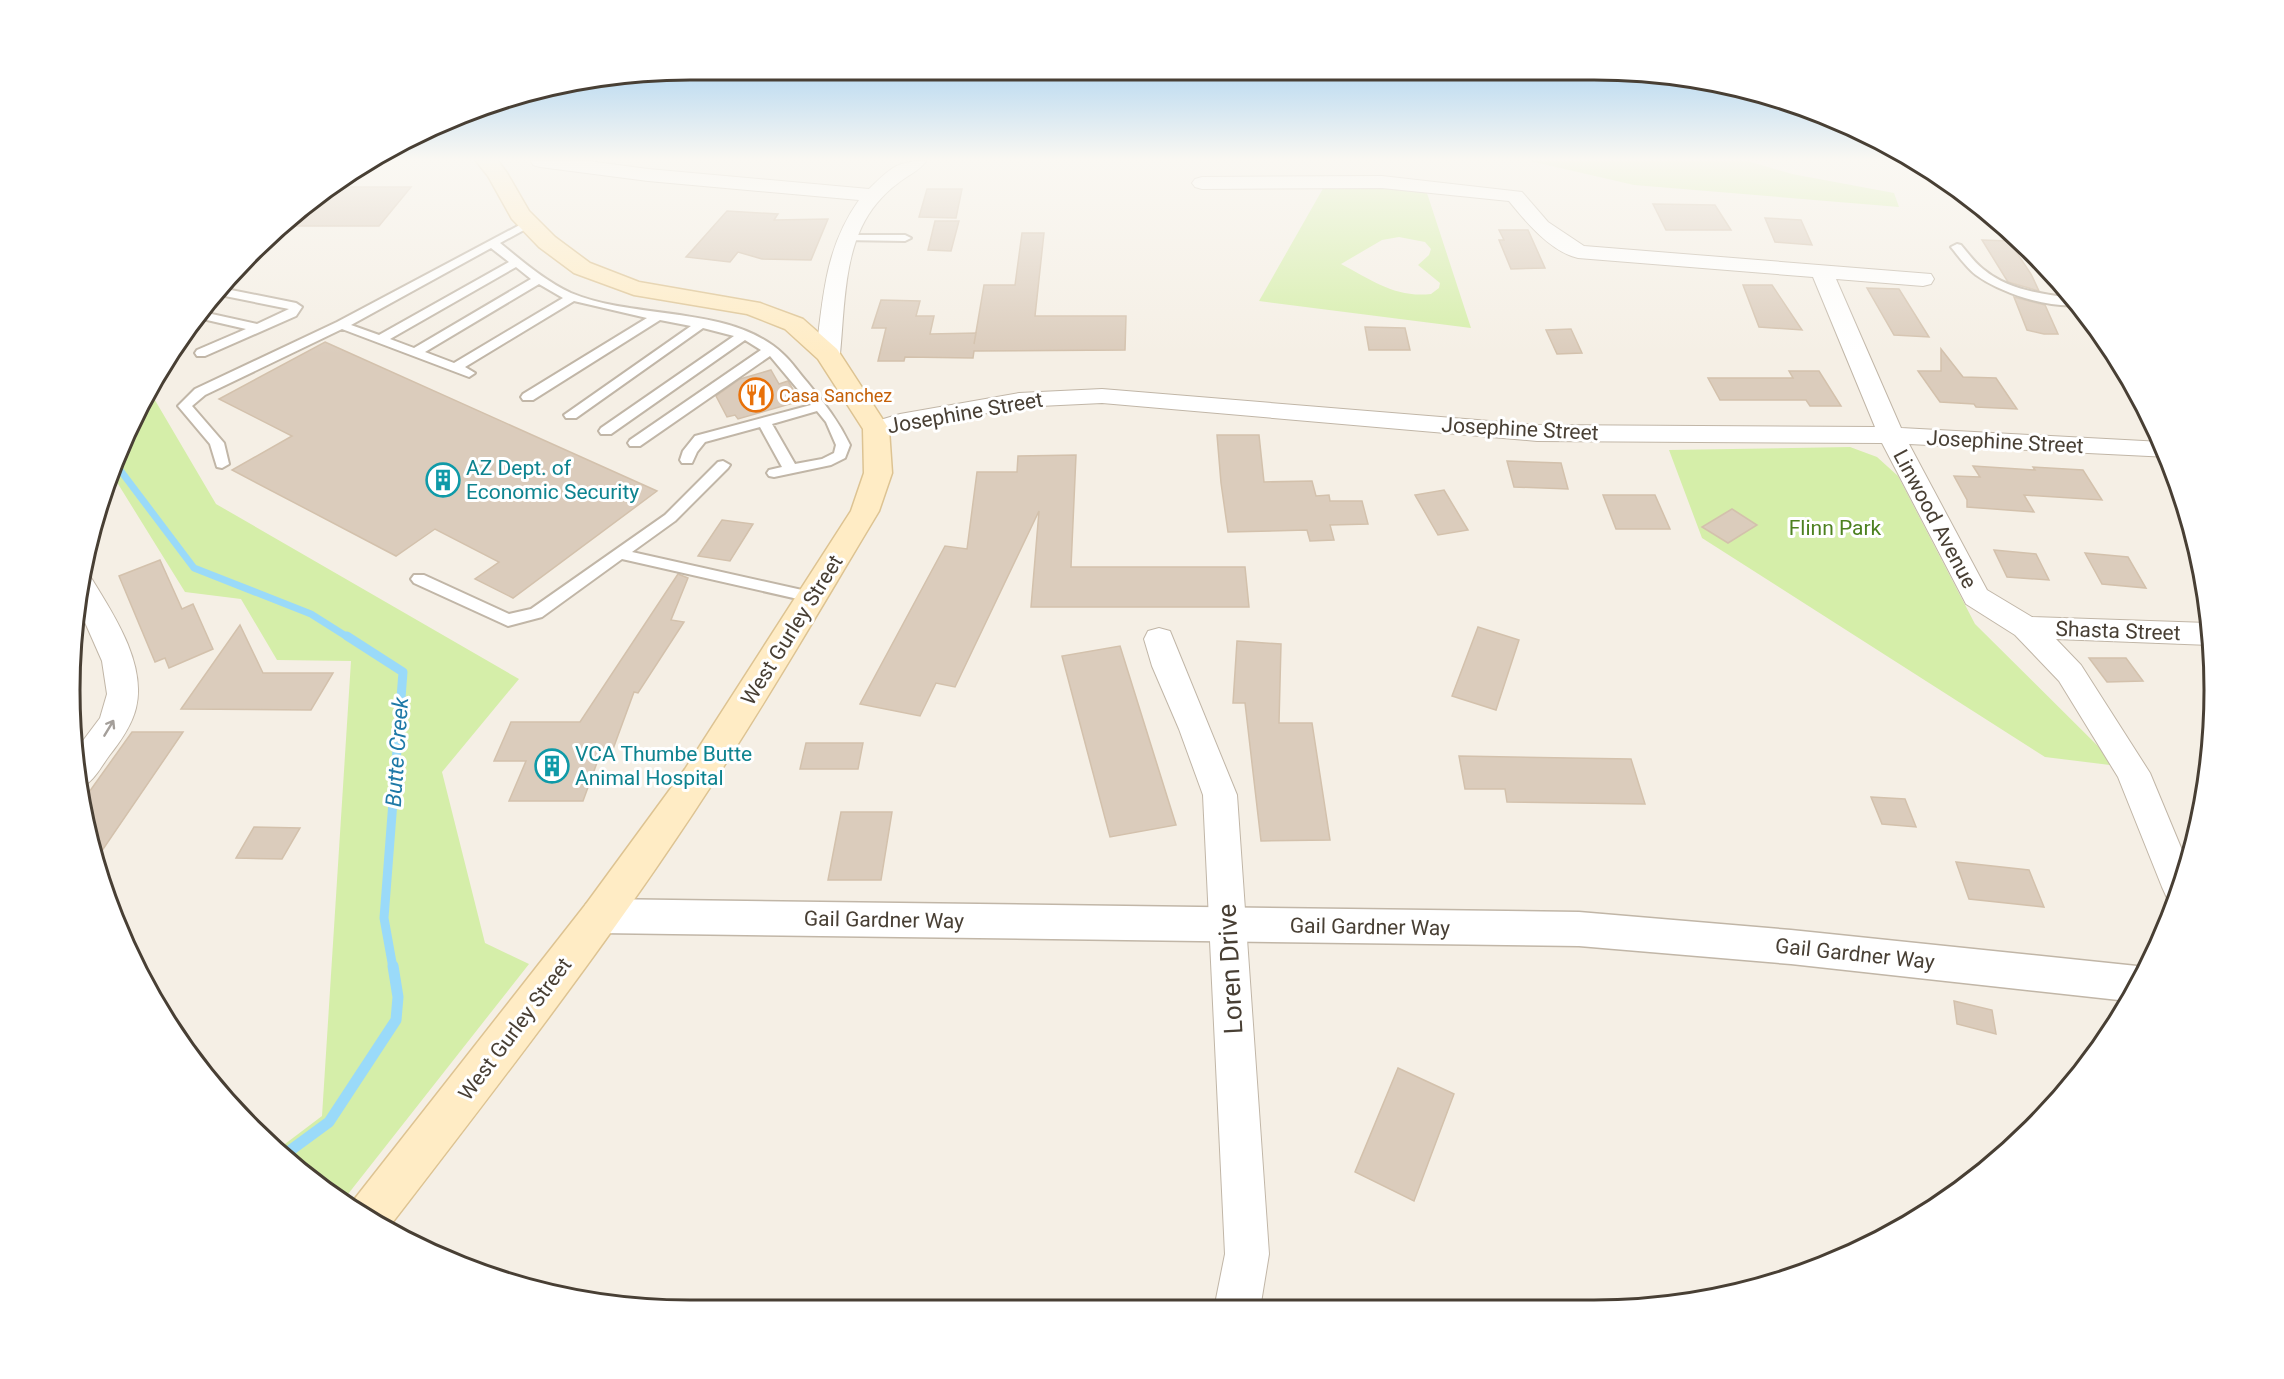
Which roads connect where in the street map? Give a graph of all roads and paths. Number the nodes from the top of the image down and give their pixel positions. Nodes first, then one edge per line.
1 (525, 225) edge
2 (531, 225) edge
3 (852, 225) edge
4 (1540, 225) edge
5 (847, 238) junction
6 (905, 238) dead end
7 (492, 243) junction
8 (1957, 247) dead end
9 (517, 262) junction
10 (1822, 272) junction
11 (539, 279) junction
12 (1923, 279) dead end
13 (226, 293) edge
14 (573, 297) junction
15 (2064, 300) edge
16 (207, 316) edge
17 (657, 317) junction
18 (702, 324) junction
19 (341, 326) junction
20 (259, 328) junction
21 (744, 335) junction
22 (379, 340) junction
23 (770, 350) junction
24 (201, 353) dead end
25 (415, 353) junction
26 (828, 354) junction
27 (454, 368) junction
28 (469, 373) dead end
29 (528, 397) dead end
30 (820, 406) junction
31 (572, 415) dead end
32 (764, 422) junction
33 (876, 429) junction
34 (606, 430) dead end
35 (1891, 435) junction
36 (635, 444) dead end
37 (2155, 449) edge
38 (687, 460) dead end
39 (222, 464) dead end
40 (723, 465) dead end
41 (791, 470) junction
42 (774, 473) dead end
43 (620, 554) junction
44 (419, 579) dead end
45 (87, 597) edge
46 (811, 597) junction
47 (2026, 627) junction
48 (2201, 634) edge
49 (1159, 639) dead end
50 (84, 763) edge
51 (2175, 875) edge
52 (600, 916) junction
53 (1227, 926) junction
54 (2129, 983) edge
55 (373, 1211) edge
56 (1239, 1300) edge

1 - 7 lane
2 - 26 main road
3 - 5 street
4 - 10 street
5 - 6 lane
5 - 26 street
7 - 9 lane
7 - 19 lane
8 - 15 lane
9 - 11 lane
9 - 22 lane
10 - 12 street
10 - 35 street, Linwood Avenue
11 - 14 lane
11 - 25 lane
13 - 20 lane
14 - 17 lane
14 - 27 lane
16 - 20 lane
17 - 18 lane
17 - 29 lane
18 - 21 lane
18 - 31 lane
19 - 22 lane
19 - 39 lane
20 - 24 lane
21 - 23 lane
21 - 34 lane
22 - 25 lane
23 - 30 lane
23 - 36 lane
25 - 27 lane
26 - 33 main road
27 - 28 lane
30 - 32 lane
30 - 41 lane
32 - 38 lane
32 - 41 lane
33 - 35 street, Josephine Street
33 - 46 main road, West Gurley Street
35 - 37 street, Josephine Street
35 - 47 street, Linwood Avenue
40 - 43 lane
41 - 42 lane
43 - 44 lane
43 - 46 lane
50 -> 45 street
46 - 52 main road, West Gurley Street
47 - 48 street, Shasta Street
47 - 51 street, Linwood Avenue
49 - 53 street, Loren Drive
52 - 53 street, Gail Gardner Way
52 - 55 main road, West Gurley Street
53 - 54 street, Gail Gardner Way
53 - 56 street, Loren Drive

